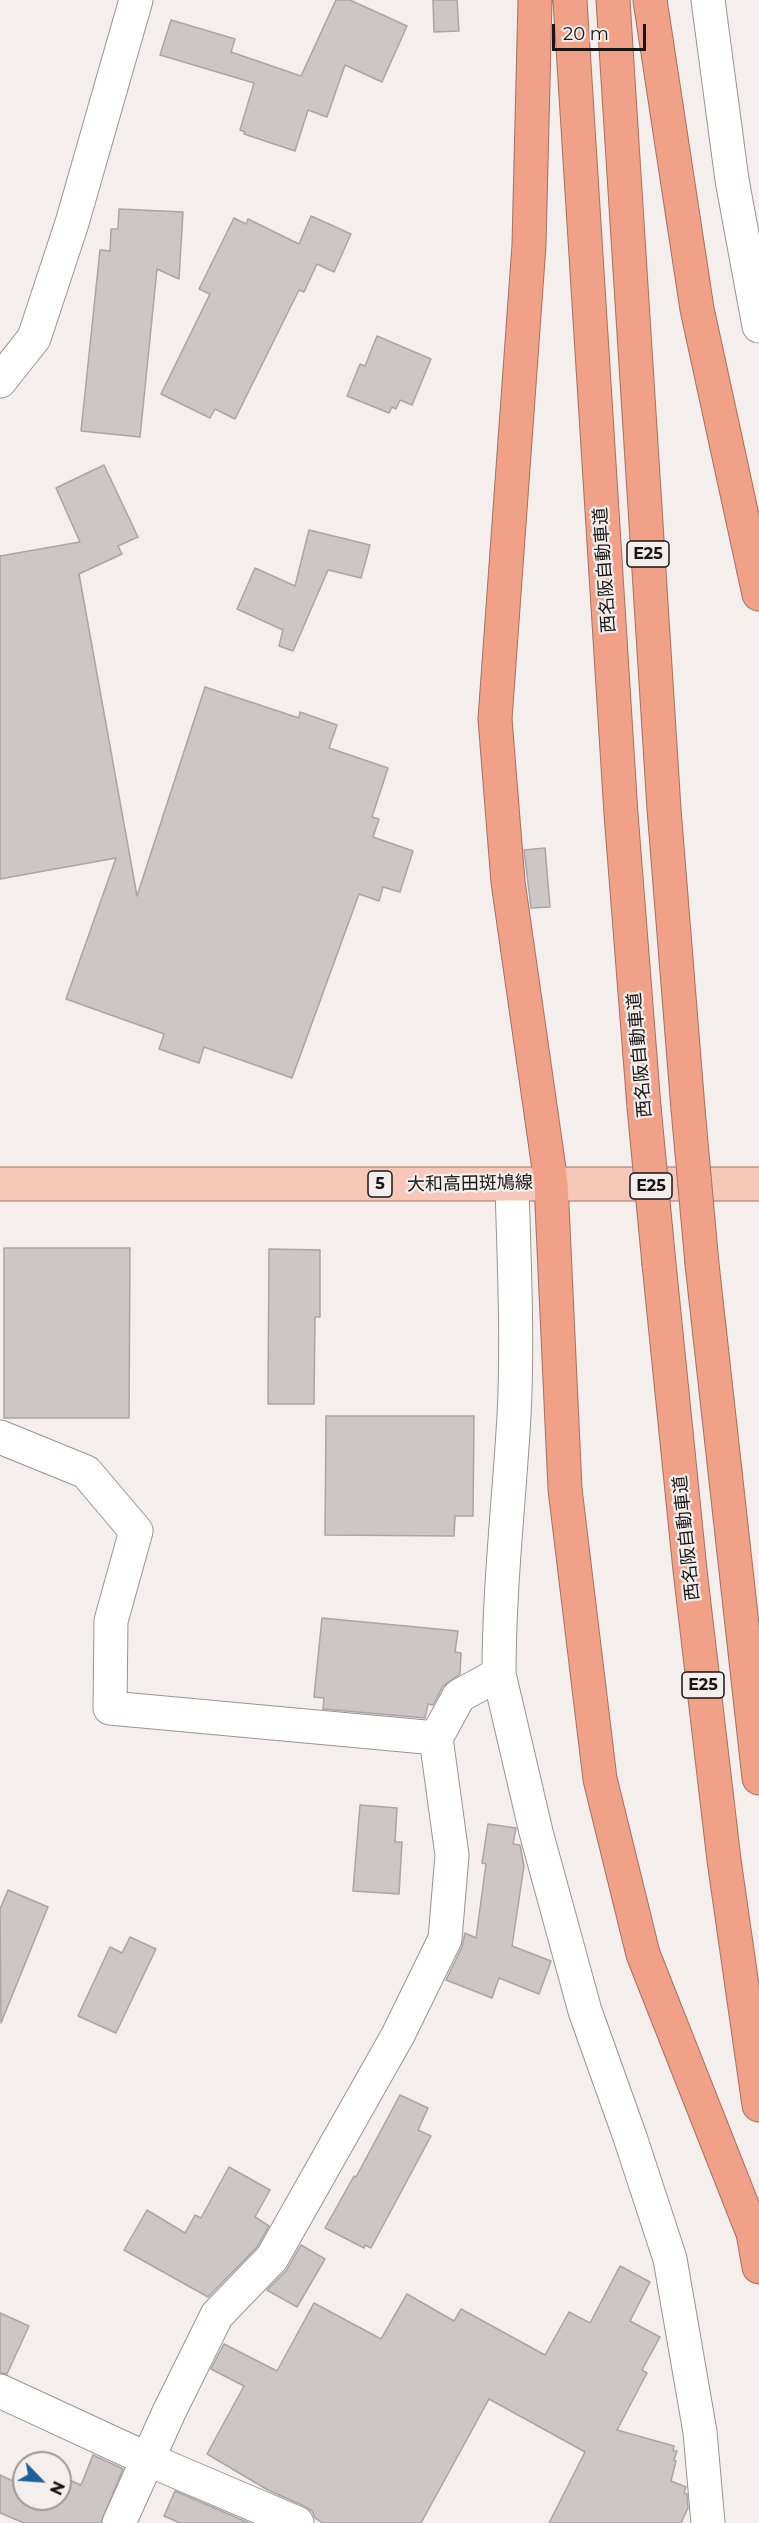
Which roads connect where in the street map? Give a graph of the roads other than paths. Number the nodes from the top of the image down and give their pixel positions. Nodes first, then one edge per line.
1 (136, 0) edge
2 (535, 0) edge
3 (570, 0) edge
4 (613, 0) edge
5 (650, 0) edge
6 (708, 0) edge
7 (759, 326) edge
8 (0, 381) edge
9 (759, 594) edge
10 (551, 1183) junction
11 (0, 1184) edge
12 (759, 1184) edge
13 (512, 1185) junction
14 (0, 1437) edge
15 (500, 1674) junction
16 (436, 1738) junction
17 (759, 1778) edge
18 (759, 2105) edge
19 (759, 2267) edge
20 (0, 2391) edge
21 (147, 2459) junction
22 (119, 2523) edge
23 (297, 2523) edge
24 (708, 2523) edge

1 - 8 street
2 - 10 highway
3 - 18 highway, 西名阪自動車道 / E25, bridge
4 - 17 highway, E25, bridge
5 - 9 highway
6 - 7 street
10 - 12 main road, 大和高田斑鳩線 / 5
10 - 13 main road, 大和高田斑鳩線 / 5
10 - 19 highway
11 - 13 main road, 大和高田斑鳩線 / 5
13 - 15 street
14 - 16 street
15 - 16 street
15 - 24 street
16 - 21 street
20 - 21 street
21 - 22 street
21 - 23 street

